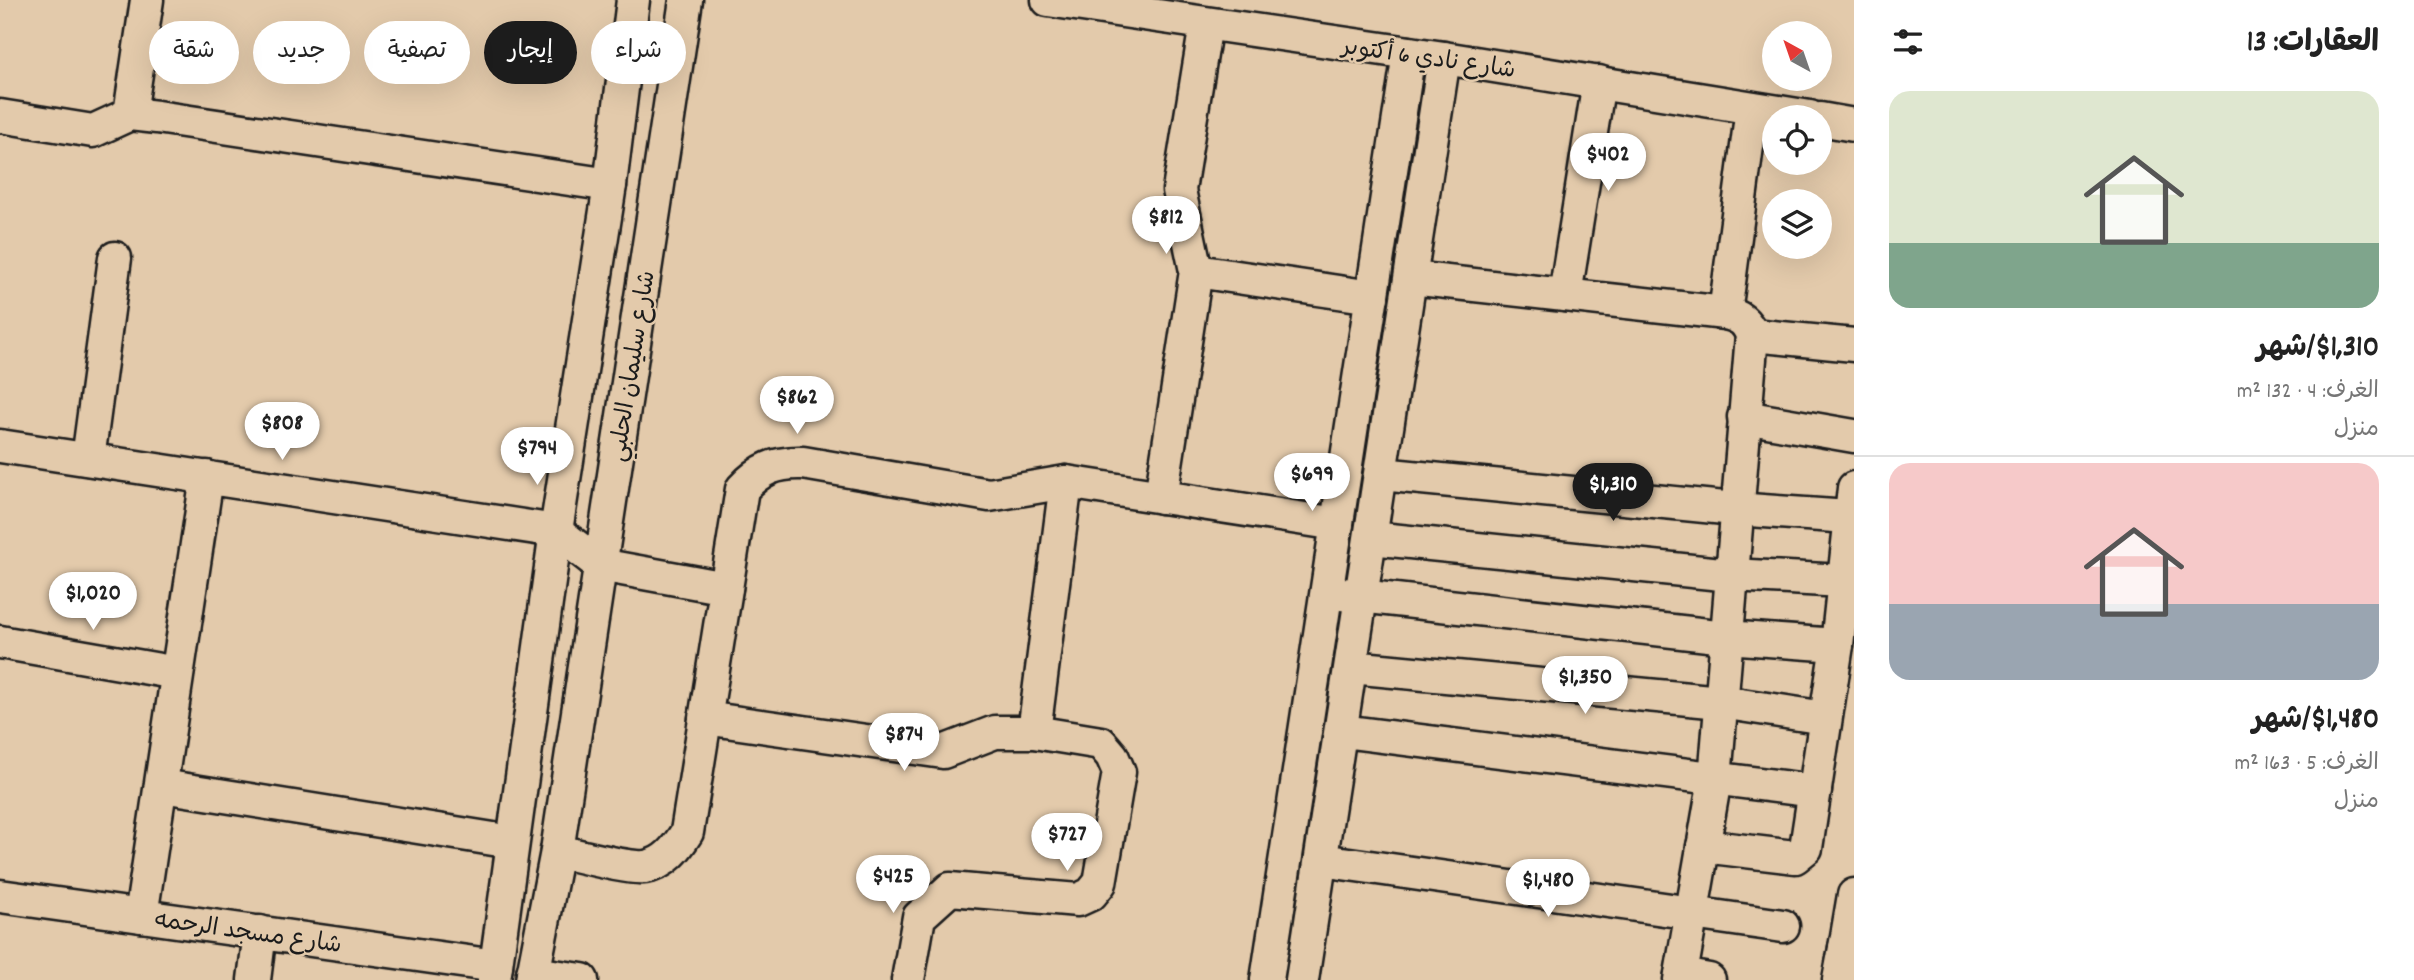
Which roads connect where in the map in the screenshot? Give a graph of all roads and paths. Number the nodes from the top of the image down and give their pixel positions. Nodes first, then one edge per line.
1 (147, 0) edge
2 (633, 0) edge
3 (686, 0) edge
4 (1048, 0) edge
5 (1206, 24) junction
6 (1409, 53) junction
7 (1444, 58) junction
8 (1599, 82) junction
9 (1752, 108) junction
10 (1762, 110) edge
11 (130, 114) junction
12 (0, 117) edge
13 (1832, 121) edge
14 (1854, 124) edge
15 (610, 185) junction
16 (115, 258) dead end
17 (1196, 271) junction
18 (1411, 278) junction
19 (1565, 295) junction
20 (1372, 296) junction
21 (1725, 313) junction
22 (1752, 335) junction
23 (1854, 345) edge
24 (1744, 417) junction
25 (1854, 436) edge
26 (0, 446) edge
27 (88, 459) junction
28 (1381, 474) junction
29 (207, 477) junction
30 (1066, 482) junction
31 (1161, 497) junction
32 (1852, 503) edge
33 (1735, 509) junction
34 (1337, 524) junction
35 (556, 531) junction
36 (1371, 538) junction
37 (600, 565) junction
38 (1731, 575) junction
39 (1843, 581) junction
40 (726, 588) junction
41 (1327, 593) junction
42 (1362, 596) junction
43 (1726, 637) junction
44 (0, 642) edge
45 (1837, 645) junction
46 (1351, 667) junction
47 (177, 673) junction
48 (1721, 702) junction
49 (705, 718) junction
50 (1825, 718) junction
51 (1342, 730) junction
52 (1034, 732) junction
53 (1715, 779) junction
54 (162, 786) junction
55 (1815, 791) junction
56 (512, 842) junction
57 (1703, 846) junction
58 (557, 851) junction
59 (1321, 860) junction
60 (1854, 895) edge
61 (0, 896) edge
62 (1690, 913) junction
63 (141, 916) junction
64 (1783, 926) dead end
65 (260, 932) junction
66 (1850, 949) edge
67 (495, 973) edge
68 (533, 977) edge
69 (1690, 978) edge
70 (254, 980) edge
71 (582, 980) edge
72 (908, 980) edge
73 (1267, 980) edge
74 (1305, 980) edge
75 (1839, 980) edge

1 - 11 street
2 - 15 street, شارع سليمان الحلبي
3 - 37 street, شارع سليمان الحلبي
4 - 5 street, شارع نادي 6 أكتوبر
5 - 6 street, شارع نادي 6 أكتوبر
5 - 17 street
6 - 7 street, شارع نادي 6 أكتوبر
6 - 20 street
7 - 8 street, شارع نادي 6 أكتوبر
7 - 18 street
8 - 9 street, شارع نادي 6 أكتوبر
8 - 19 street
9 - 10 street, شارع نادي 6 أكتوبر
9 - 21 street
11 - 12 street
11 - 15 street
13 - 14 street
15 - 35 street, شارع سليمان الحلبي
16 - 27 street
17 - 20 street
17 - 31 street
18 - 19 street
18 - 28 street
19 - 21 street
20 - 34 street
21 - 22 street
22 - 23 street
22 - 24 street
24 - 25 street
24 - 33 street
26 - 27 street
27 - 29 street
28 - 33 street
28 - 36 street
29 - 35 street
29 - 47 street
30 - 31 street
30 - 40 street
30 - 52 street
31 - 34 street
32 - 33 street
32 - 39 street
33 - 38 street
34 - 41 street
35 - 37 street
35 - 56 street, شارع سليمان الحلبي
36 - 38 street
36 - 42 street
37 - 40 street
37 - 58 street, شارع سليمان الحلبي
38 - 39 street
38 - 43 street
39 - 45 street
40 - 49 street
41 - 42 street
41 - 73 street
42 - 43 street
42 - 46 street
43 - 45 street
43 - 48 street
44 - 47 street
45 - 50 street
46 - 48 street
46 - 51 street
47 - 54 street
48 - 50 street
48 - 53 street
49 - 52 street
49 - 58 street
50 - 55 street
51 - 53 street
51 - 59 street
52 - 72 street
53 - 55 street
53 - 57 street
54 - 56 street
54 - 63 street
55 - 57 street
56 - 67 street, شارع سليمان الحلبي
57 - 62 street
58 - 68 street, شارع سليمان الحلبي
59 - 62 street
59 - 74 street
60 - 66 street
61 - 63 street, شارع مسجد الرحمه
62 - 64 street
62 - 69 street
63 - 65 street, شارع مسجد الرحمه
65 - 67 street, شارع مسجد الرحمه
65 - 70 street
66 - 75 street
68 - 71 street

